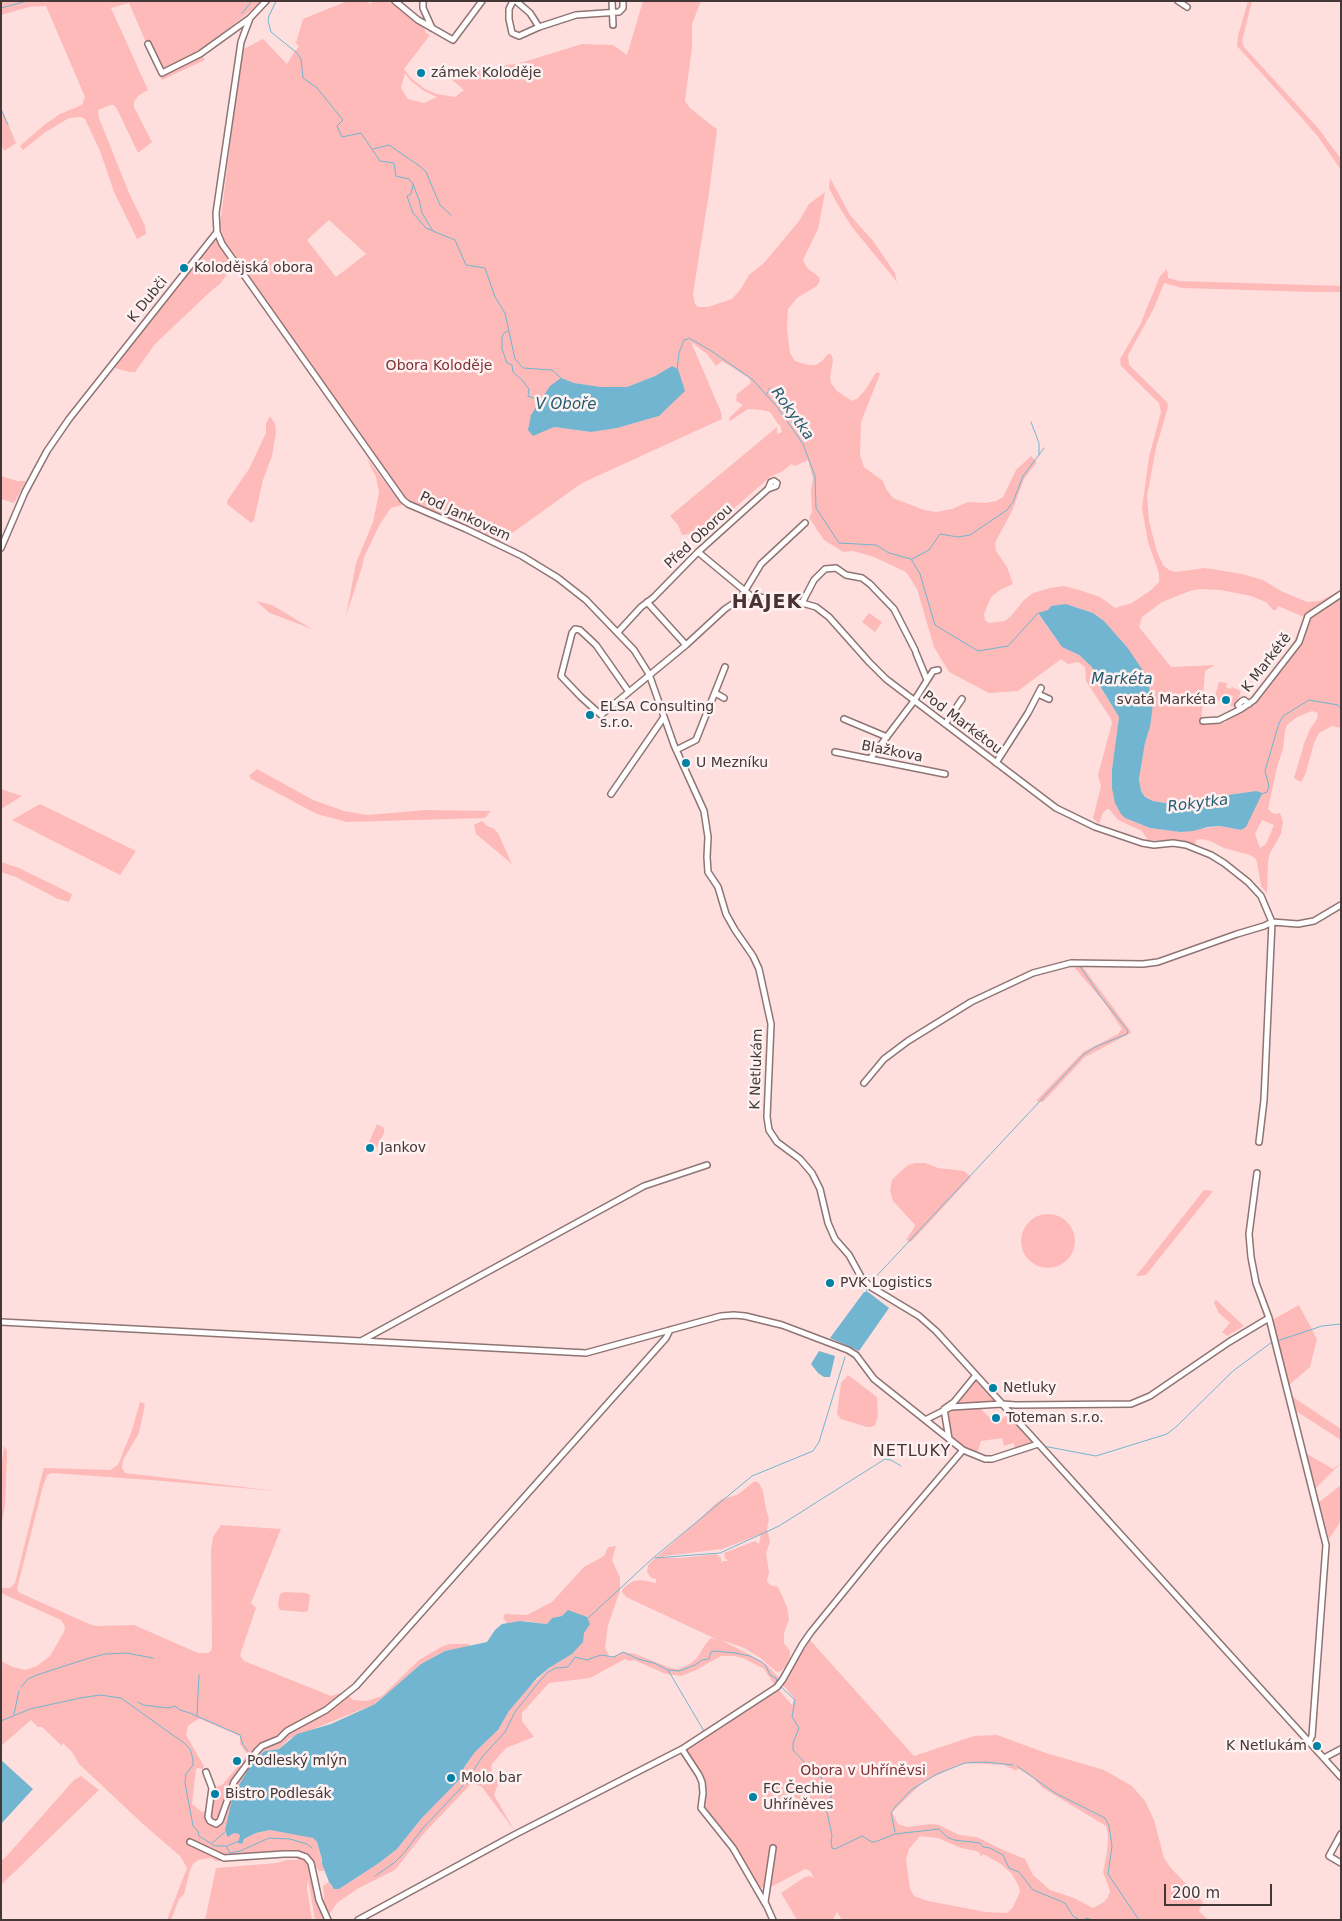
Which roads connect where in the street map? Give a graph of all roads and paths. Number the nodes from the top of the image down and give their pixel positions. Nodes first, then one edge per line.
1 (266, 1) edge
2 (395, 1) edge
3 (423, 1) edge
4 (482, 1) edge
5 (514, 1) edge
6 (612, 1) edge
7 (623, 1) edge
8 (1178, 1) edge
9 (1187, 7) dead end
10 (612, 13) junction
11 (250, 18) junction
12 (613, 25) dead end
13 (539, 27) junction
14 (432, 29) junction
15 (148, 44) dead end
16 (217, 232) junction
17 (768, 489) dead end
18 (805, 523) dead end
19 (1, 548) edge
20 (698, 552) junction
21 (745, 589) junction
22 (1341, 594) edge
23 (751, 596) junction
24 (740, 599) junction
25 (647, 602) junction
26 (802, 603) junction
27 (618, 632) junction
28 (686, 645) junction
29 (725, 668) dead end
30 (938, 670) dead end
31 (649, 674) junction
32 (927, 680) junction
33 (628, 692) junction
34 (714, 694) junction
35 (724, 698) dead end
36 (962, 699) dead end
37 (1049, 699) dead end
38 (914, 701) junction
39 (664, 717) junction
40 (844, 719) dead end
41 (1203, 721) dead end
42 (946, 724) junction
43 (887, 737) junction
44 (676, 750) junction
45 (835, 752) dead end
46 (870, 759) junction
47 (996, 763) junction
48 (945, 774) dead end
49 (611, 794) dead end
50 (707, 868) joint
51 (1341, 905) edge
52 (1272, 922) junction
53 (864, 1083) dead end
54 (1260, 1142) dead end
55 (707, 1165) dead end
56 (1257, 1173) dead end
57 (1269, 1318) junction
58 (1, 1322) edge
59 (670, 1330) junction
60 (361, 1341) junction
61 (976, 1375) junction
62 (1002, 1404) junction
63 (944, 1409) junction
64 (925, 1420) junction
65 (949, 1439) junction
66 (1035, 1445) junction
67 (963, 1450) junction
68 (1309, 1742) junction
69 (682, 1749) junction
70 (1341, 1749) edge
71 (1324, 1758) junction
72 (206, 1772) dead end
73 (1341, 1777) edge
74 (1341, 1834) edge
75 (190, 1842) dead end
76 (773, 1848) dead end
77 (1341, 1863) edge
78 (755, 1889) junction
79 (766, 1890) junction
80 (766, 1905) junction
81 (328, 1920) edge
82 (358, 1920) edge
83 (773, 1920) edge

1 - 11 street
2 - 14 street
3 - 14 street
4 - 14 street
5 - 13 street
5 - 13 street
6 - 10 street
7 - 10 street
8 - 9 street
10 - 12 street
10 - 13 street
11 - 15 street
11 - 16 street
16 - 19 street, K Dubči
16 - 27 street, Pod Jankovem
17 - 20 street, Před Oborou
18 - 21 street
20 - 21 street
20 - 25 street, Před Oborou
21 - 23 street
21 - 24 street
22 - 41 street, K Markétě
23 - 24 street, Pod Markétou
23 - 26 street, Pod Markétou
24 - 28 street, Pod Markétou
25 - 27 street, Před Oborou
25 - 28 street
26 - 32 street
26 - 38 street, Pod Markétou
27 - 31 street, Pod Jankovem
28 - 31 street, Pod Markétou
29 - 34 street
30 - 32 street
31 - 33 street, Pod Markétou
31 - 39 street, Pod Jankovem
32 - 38 street
33 - 33 street, Pod Markétou
34 - 35 street
34 - 44 street
36 - 42 street
37 - 47 street
38 - 42 street, Pod Markétou
38 - 43 street
39 - 44 street, Pod Jankovem
39 - 49 street
40 - 43 street
42 - 47 street, Pod Markétou
43 - 46 street
44 - 50 street, Pod Jankovem
45 - 46 street, Blažkova
46 - 48 street, Blažkova
47 - 52 street, Pod Markétou
50 - 61 street, K Netlukám
51 - 52 street
52 - 53 street
52 - 54 street
55 - 60 street
56 - 57 street
57 - 62 street
57 - 68 street
58 - 60 street
59 - 60 street
59 - 64 street
59 - 72 street
61 - 62 street, K Netlukám
61 - 63 street
62 - 63 street
62 - 66 street, K Netlukám
63 - 64 street
63 - 65 street
64 - 65 street
65 - 67 street
66 - 67 street
66 - 68 street, K Netlukám
67 - 69 street
68 - 71 street, K Netlukám
69 - 78 street
69 - 82 street
70 - 71 street
71 - 73 street, K Netlukám
74 - 77 street
75 - 81 street
76 - 79 street
78 - 79 street
78 - 80 street
79 - 80 street
80 - 83 street

